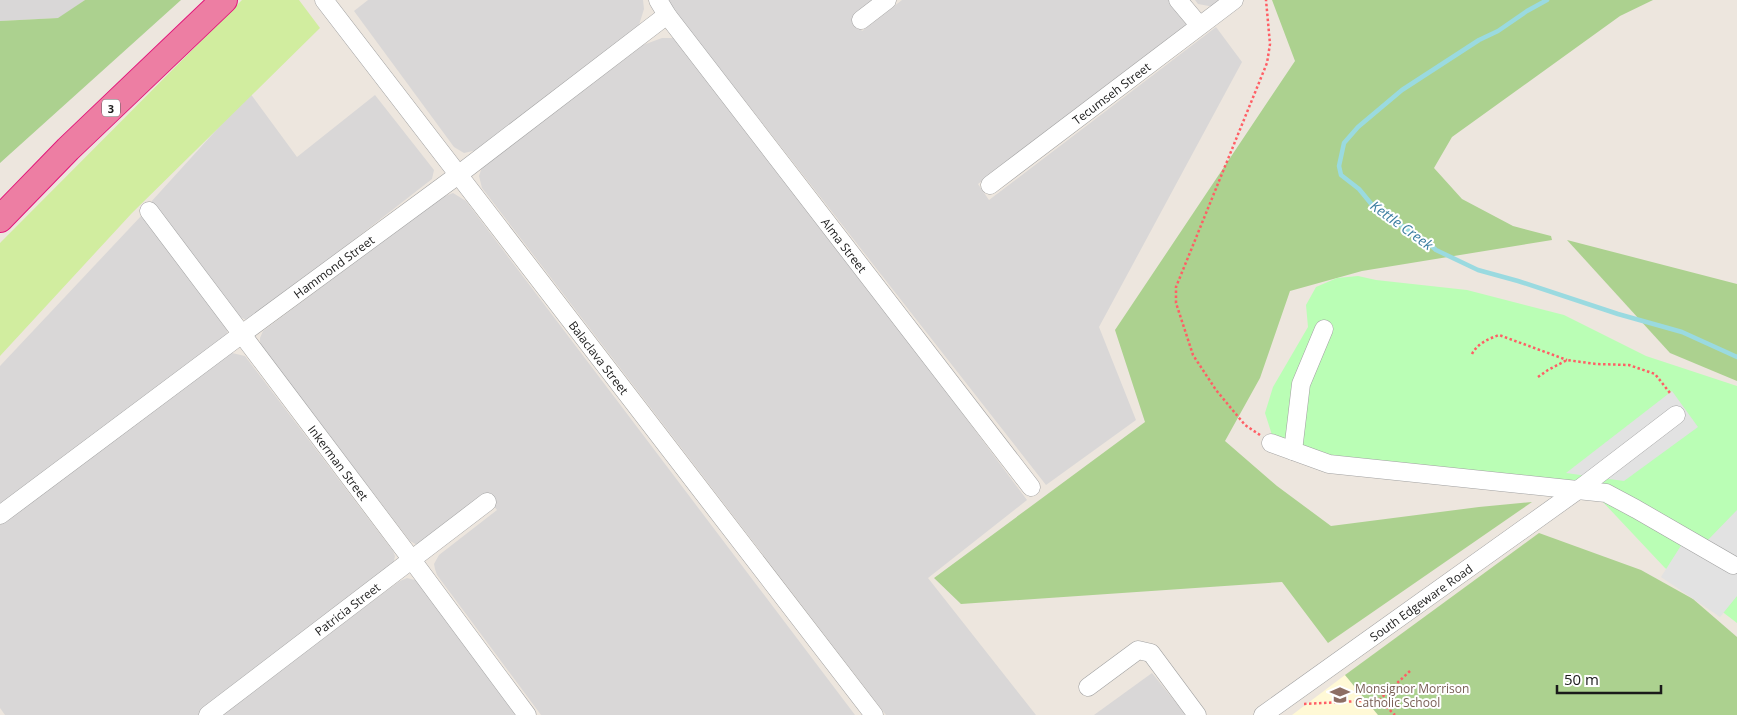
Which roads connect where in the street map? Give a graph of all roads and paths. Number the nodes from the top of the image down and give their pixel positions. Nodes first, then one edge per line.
1 (224, 0) edge
2 (658, 0) edge
3 (887, 0) edge
4 (1178, 0) edge
5 (1234, 0) edge
6 (1266, 0) edge
7 (328, 5) edge
8 (668, 15) junction
9 (861, 20) dead end
10 (1199, 25) junction
11 (458, 175) junction
12 (990, 185) dead end
13 (149, 211) dead end
14 (0, 219) edge
15 (1324, 329) dead end
16 (242, 334) junction
17 (1472, 354) dead end
18 (1567, 360) junction
19 (1538, 377) dead end
20 (1670, 392) dead end
21 (1676, 415) dead end
22 (1271, 443) joint
23 (1292, 451) junction
24 (1032, 487) dead end
25 (1578, 490) junction
26 (487, 502) dead end
27 (0, 515) edge
28 (412, 560) junction
29 (1733, 565) dead end
30 (1410, 671) dead end
31 (1088, 686) dead end
32 (1379, 700) junction
33 (1269, 711) edge
34 (208, 715) edge
35 (526, 715) edge
36 (874, 715) edge
37 (1197, 715) edge
38 (1395, 715) edge

1 - 14 highway, 3
2 - 8 street, Alma Street
3 - 9 street
4 - 10 street
5 - 10 street, Tecumseh Street
6 - 22 path
7 - 11 street, Balaclava Street
8 - 11 street, Hammond Street
8 - 24 street, Alma Street
10 - 12 street, Tecumseh Street
11 - 16 street, Hammond Street
11 - 36 street, Balaclava Street
13 - 16 street, Inkerman Street
15 - 23 street
16 - 27 street, Hammond Street
16 - 28 street, Inkerman Street
17 - 18 path
18 - 19 path
18 - 20 path
21 - 25 street, South Edgeware Road
22 - 23 street
23 - 25 street
25 - 29 street
25 - 33 street, South Edgeware Road
26 - 28 street, Patricia Street
28 - 34 street, Patricia Street
28 - 35 street, Inkerman Street
30 - 32 path
31 - 37 street
32 - 33 path
32 - 38 path

